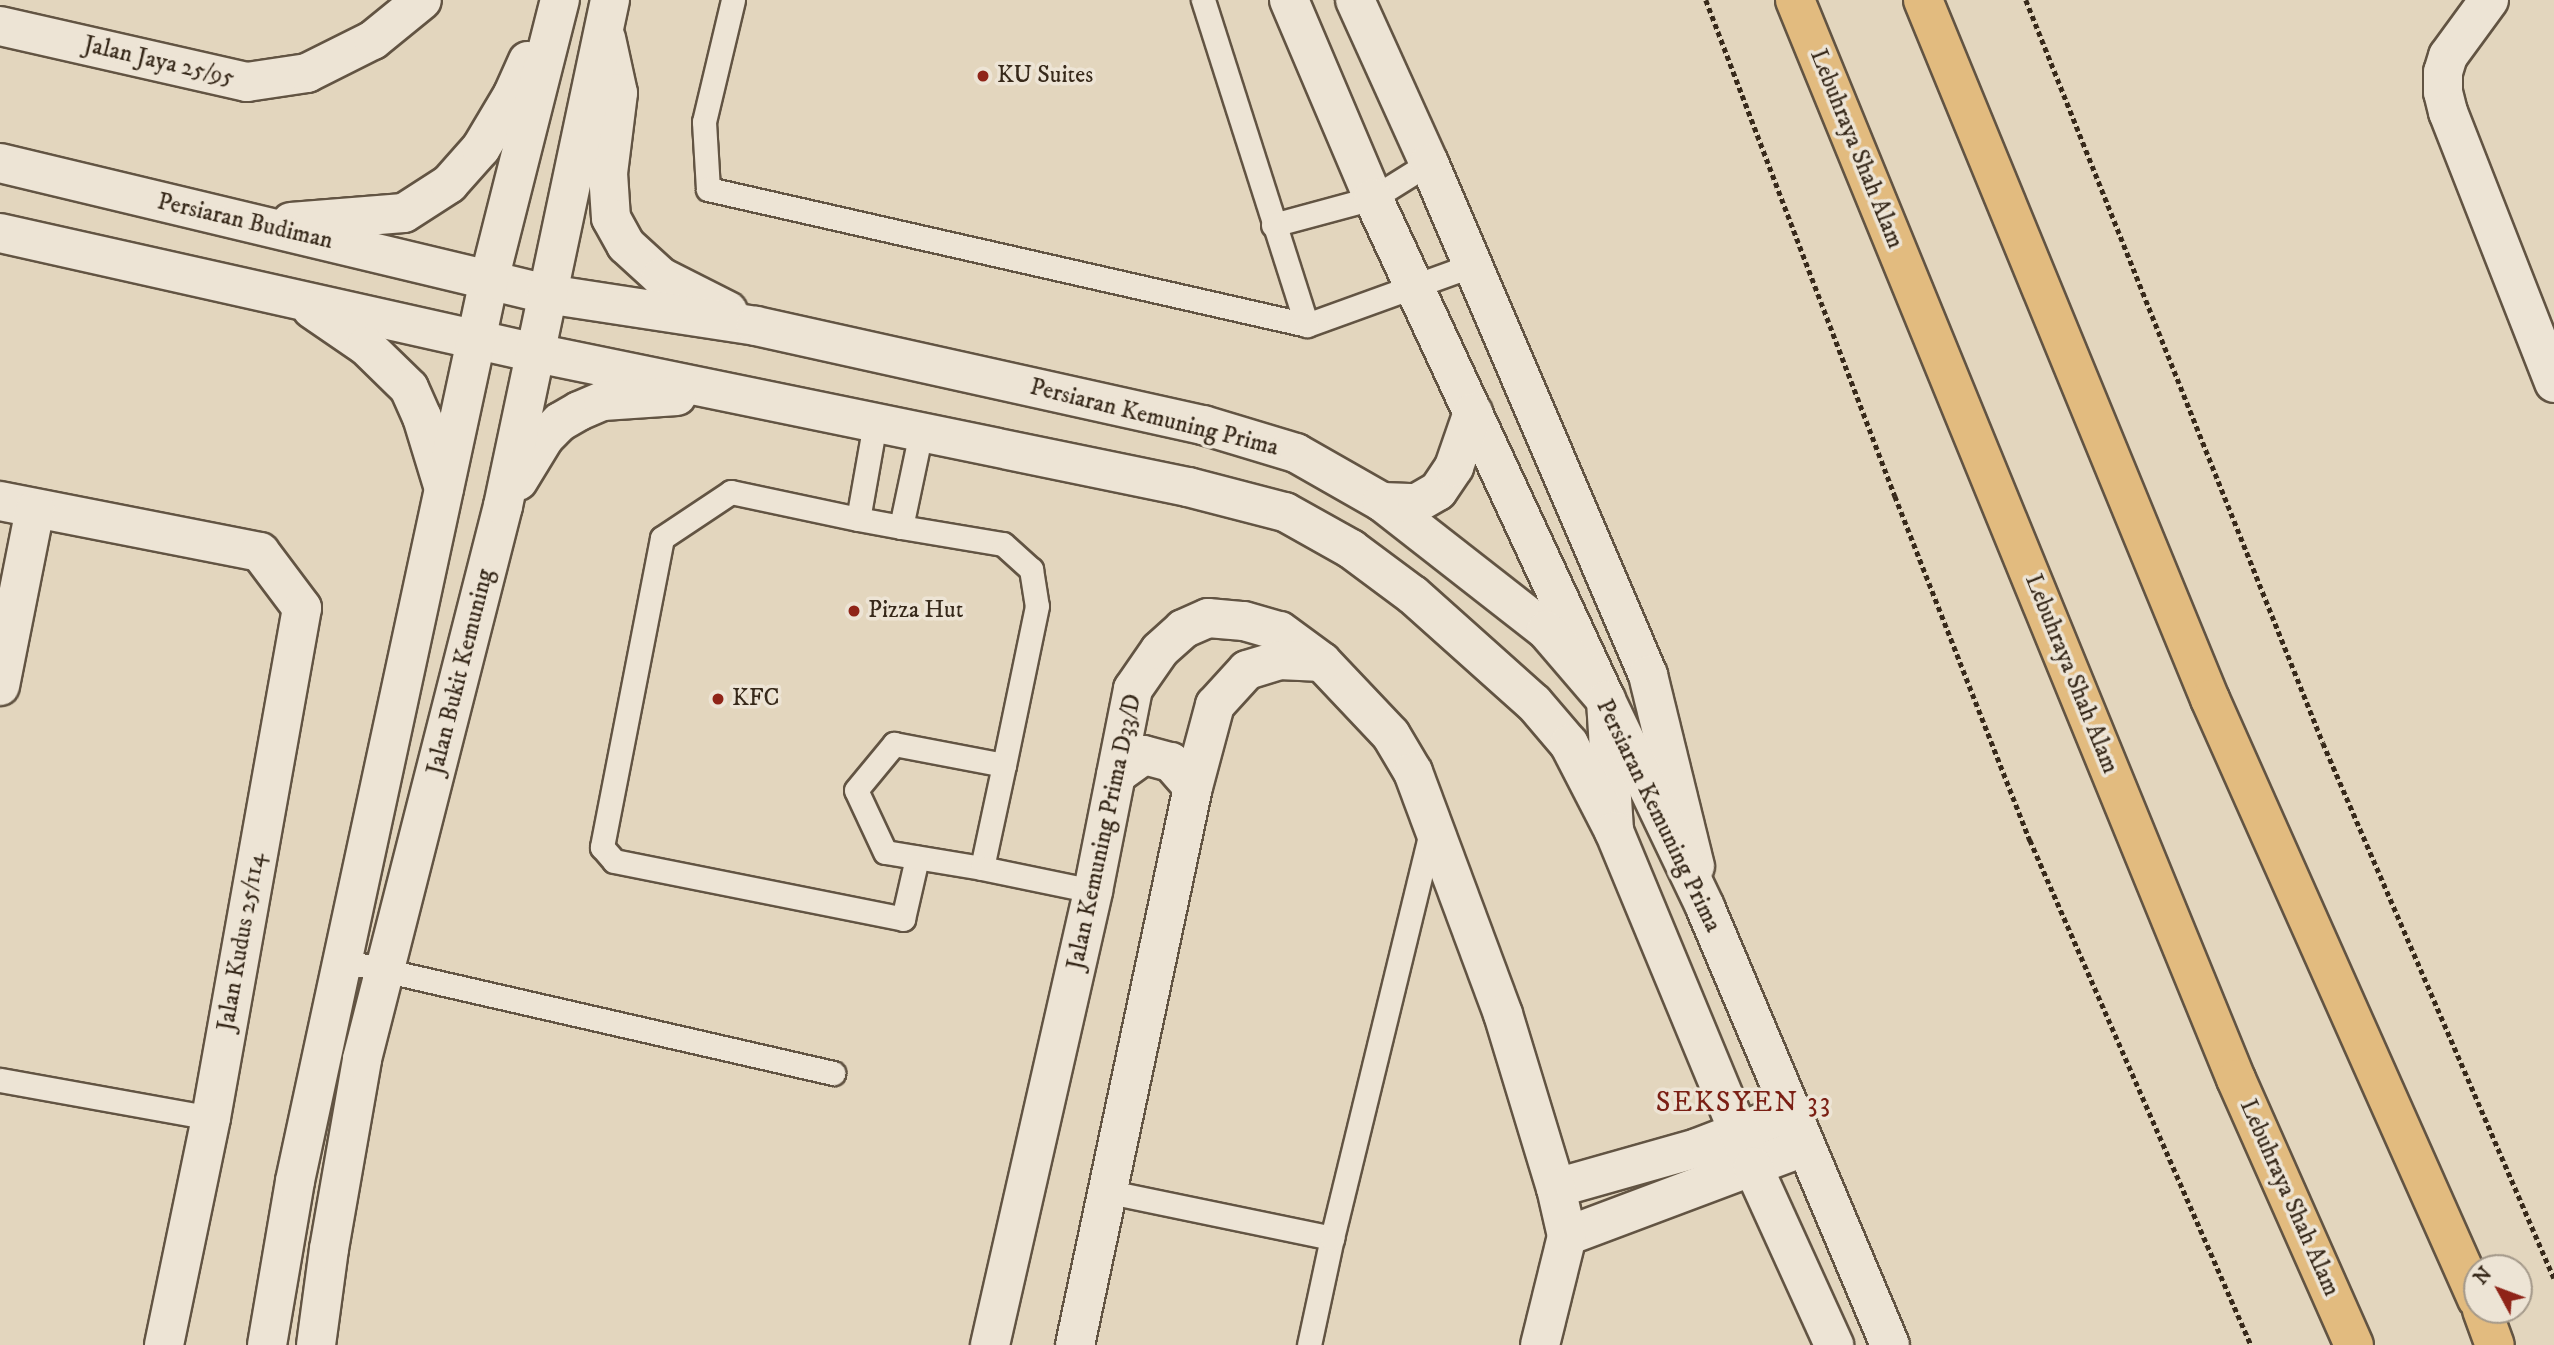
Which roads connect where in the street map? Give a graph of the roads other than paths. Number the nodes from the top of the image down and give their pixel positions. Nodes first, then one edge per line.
1 (422, 0) edge
2 (554, 0) edge
3 (560, 0) edge
4 (733, 0) edge
5 (1203, 0) edge
6 (1289, 0) edge
7 (1355, 0) edge
8 (1795, 0) edge
9 (1923, 0) edge
10 (2489, 0) edge
11 (607, 13) edge
12 (0, 26) edge
13 (0, 163) edge
14 (1429, 163) junction
15 (1373, 198) junction
16 (258, 225) junction
17 (1273, 225) junction
18 (0, 233) edge
19 (1473, 265) junction
20 (489, 280) junction
21 (1413, 285) junction
22 (547, 294) junction
23 (295, 297) junction
24 (1307, 325) junction
25 (756, 326) junction
26 (479, 338) junction
27 (536, 353) junction
28 (2554, 383) edge
29 (752, 397) junction
30 (1473, 412) junction
31 (875, 423) junction
32 (921, 432) junction
33 (445, 491) junction
34 (1382, 502) junction
35 (17, 505) edge
36 (503, 506) junction
37 (858, 519) junction
38 (901, 527) junction
39 (1322, 662) junction
40 (0, 686) edge
41 (1606, 701) junction
42 (1004, 765) junction
43 (1116, 775) junction
44 (1194, 787) junction
45 (1432, 826) junction
46 (1614, 831) junction
47 (918, 858) junction
48 (982, 868) junction
49 (1093, 891) junction
50 (1705, 907) junction
51 (344, 961) junction
52 (386, 972) junction
53 (833, 1073) dead end
54 (0, 1080) edge
55 (211, 1118) junction
56 (1798, 1130) junction
57 (1746, 1149) junction
58 (1556, 1188) junction
59 (1110, 1192) junction
60 (1567, 1236) junction
61 (1332, 1238) junction
62 (2463, 1269) edge
63 (164, 1345) edge
64 (267, 1345) edge
65 (316, 1345) edge
66 (990, 1345) edge
67 (1075, 1345) edge
68 (1309, 1345) edge
69 (1539, 1345) edge
70 (1834, 1345) edge
71 (1890, 1345) edge
72 (2354, 1345) edge

1 - 12 street, Jalan Jaya 25/95
2 - 16 street
3 - 20 street, Jalan Bukit Kemuning
4 - 24 lane
5 - 17 lane
6 - 15 street
7 - 14 street
8 - 72 highway, Lebuhraya Shah Alam
9 - 62 highway
10 - 28 street
11 - 22 street, Jalan Bukit Kemuning
11 - 25 street
13 - 16 street, Persiaran Budiman
14 - 15 lane
14 - 19 street
15 - 17 lane
15 - 21 street
16 - 20 street, Persiaran Budiman
17 - 24 lane
18 - 23 street
19 - 21 lane
19 - 50 street
20 - 22 street, Persiaran Budiman
20 - 26 street, Jalan Bukit Kemuning
21 - 24 lane
21 - 30 street
22 - 25 street, Persiaran Kemuning Prima
22 - 27 street, Jalan Bukit Kemuning
23 - 26 street
23 - 33 street
25 - 34 street, Persiaran Kemuning Prima
26 - 27 street, Persiaran Kemuning Prima
26 - 33 street, Jalan Bukit Kemuning
27 - 29 street, Persiaran Kemuning Prima
27 - 36 street, Jalan Bukit Kemuning
29 - 31 street, Persiaran Kemuning Prima
29 - 36 street
30 - 34 street
30 - 41 street
31 - 32 street, Persiaran Kemuning Prima
31 - 37 lane
32 - 38 lane
32 - 46 street, Persiaran Kemuning Prima
33 - 51 street, Jalan Bukit Kemuning
34 - 41 street, Persiaran Kemuning Prima
35 - 40 street
35 - 55 street, Jalan Kudus 25/114
36 - 52 street, Jalan Bukit Kemuning
37 - 38 lane
37 - 47 lane
38 - 42 lane
39 - 43 street, Jalan Kemuning Prima D33/D
39 - 44 street
39 - 45 street, Jalan Kemuning Prima D33/D
41 - 46 street
41 - 50 street, Persiaran Kemuning Prima
42 - 47 lane
42 - 48 lane
43 - 44 street
43 - 49 street, Jalan Kemuning Prima D33/D
44 - 59 street
45 - 58 street, Jalan Kemuning Prima D33/D
45 - 61 lane
46 - 57 street, Persiaran Kemuning Prima
47 - 48 lane
48 - 49 lane
49 - 66 street, Jalan Kemuning Prima D33/D
50 - 56 street, Persiaran Kemuning Prima
51 - 52 lane
51 - 64 street, Jalan Bukit Kemuning
52 - 53 lane
52 - 65 street, Jalan Bukit Kemuning
54 - 55 lane
55 - 63 street, Jalan Kudus 25/114
56 - 57 street
56 - 71 street, Persiaran Kemuning Prima
57 - 58 street
57 - 60 street
57 - 70 street, Persiaran Kemuning Prima
58 - 60 street, Jalan Kemuning Prima D33/D
59 - 61 lane
59 - 67 street
60 - 69 street
61 - 68 lane

